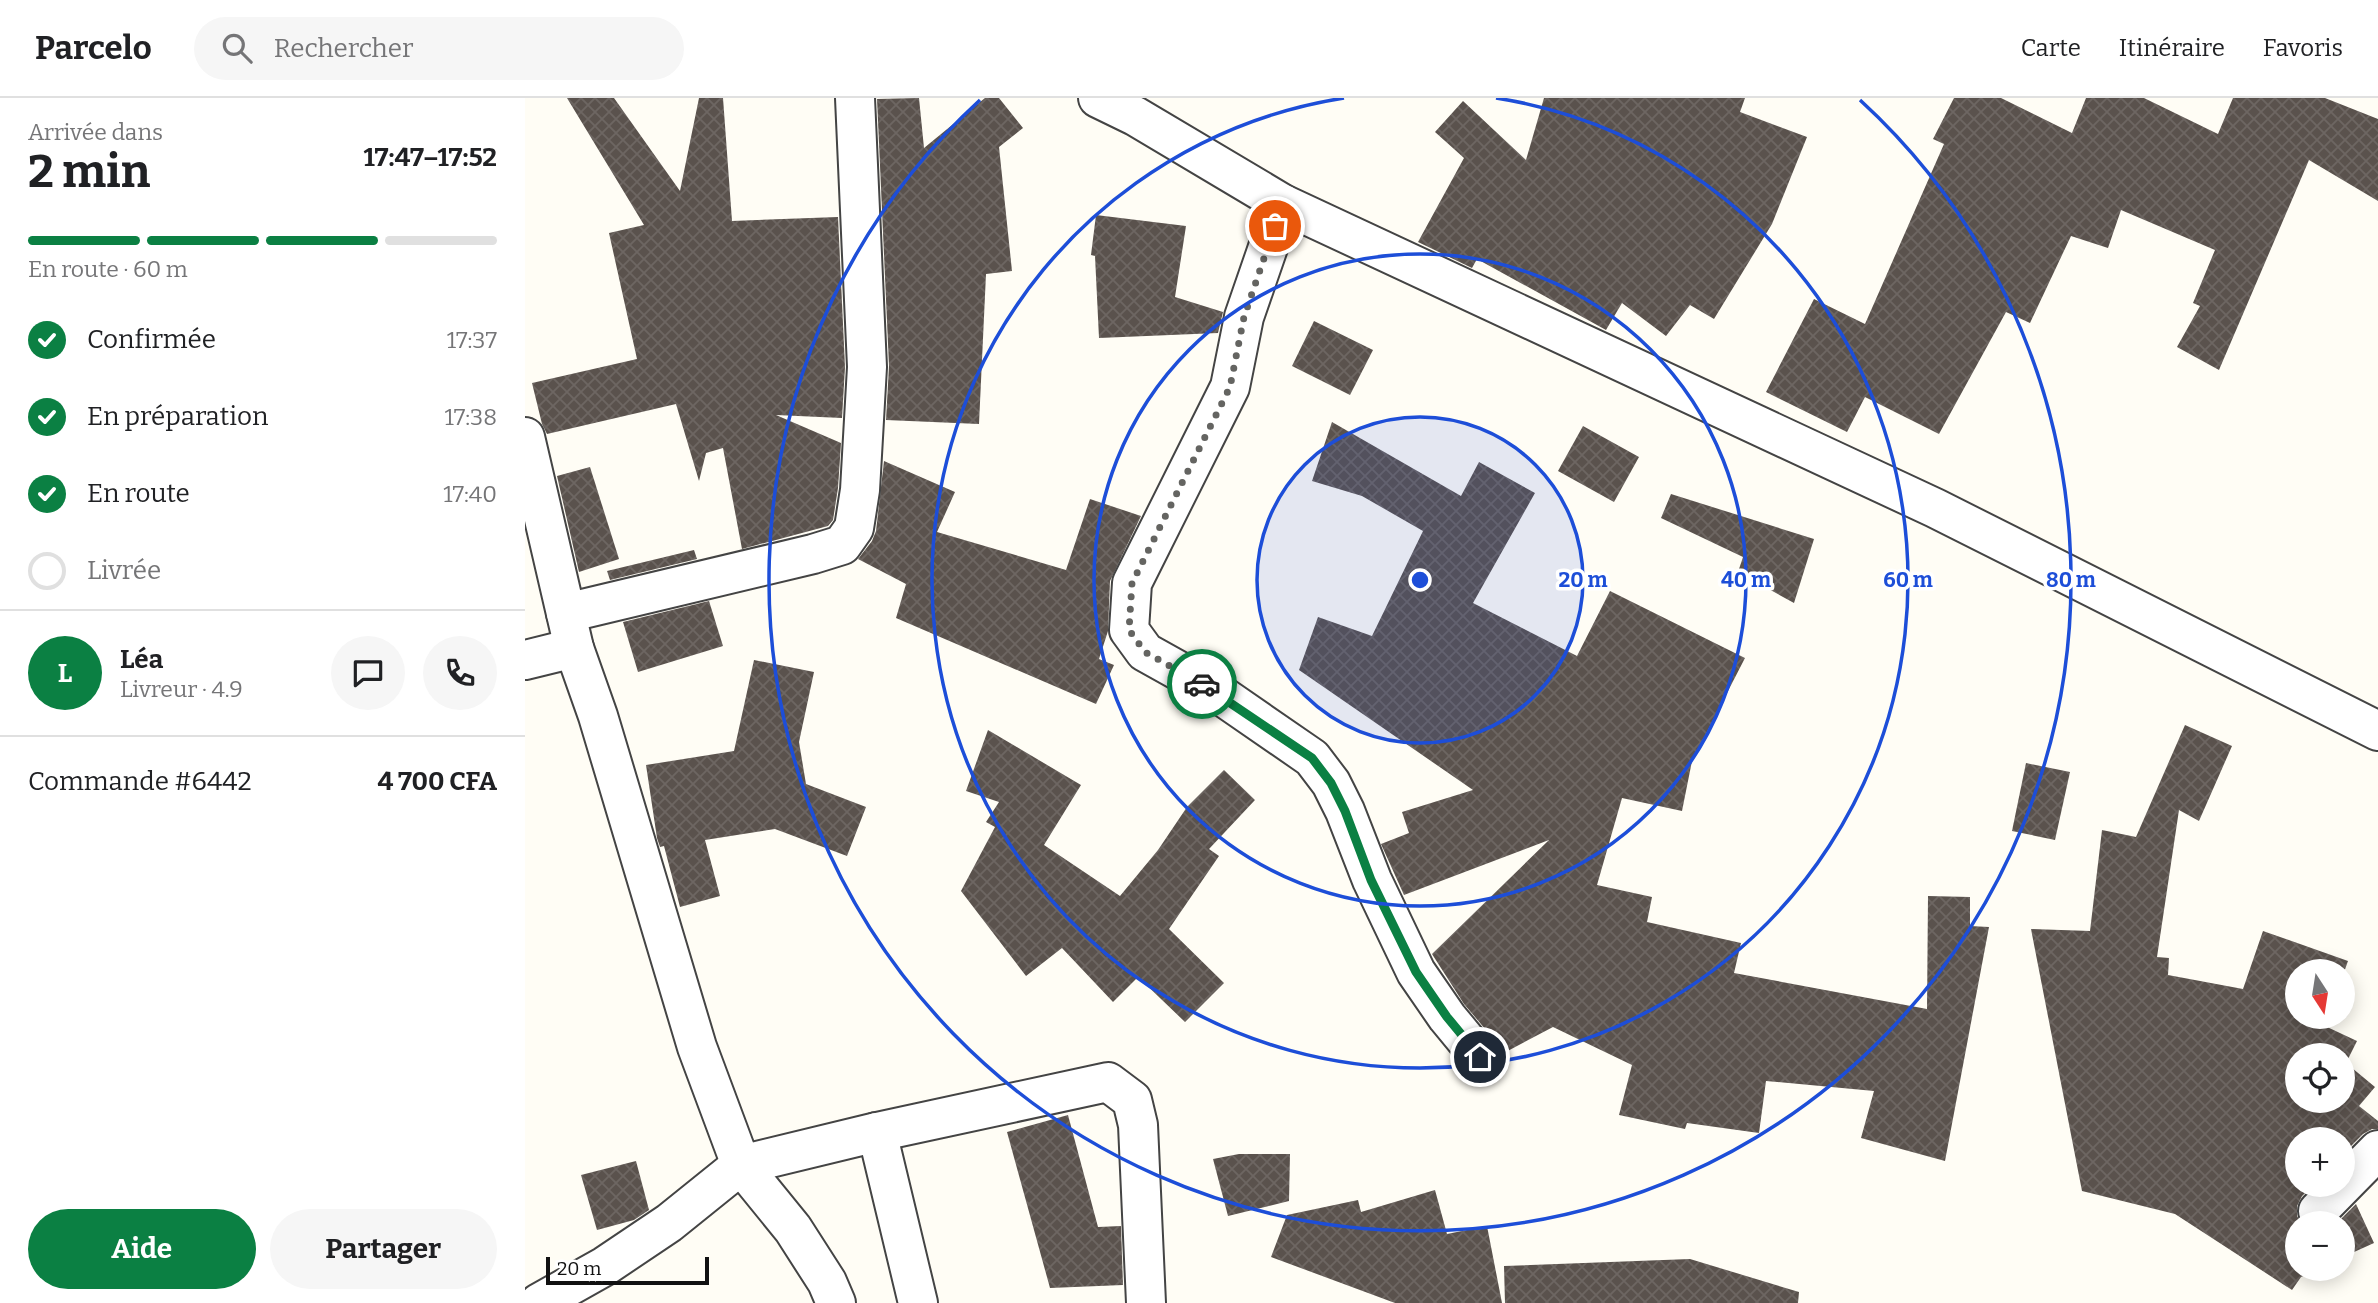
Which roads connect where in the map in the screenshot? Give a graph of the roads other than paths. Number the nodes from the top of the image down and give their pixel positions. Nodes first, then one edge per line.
1 (855, 98) edge
2 (1098, 98) edge
3 (1135, 107) edge
4 (1283, 204) junction
5 (525, 437) edge
6 (570, 631) junction
7 (525, 660) edge
8 (2378, 731) edge
9 (1480, 1057) dead end
10 (877, 1132) junction
11 (2378, 1150) edge
12 (741, 1165) junction
13 (2318, 1211) dead end
14 (539, 1303) edge
15 (836, 1303) edge
16 (918, 1303) edge
17 (1146, 1303) edge

1 - 6 street
2 - 3 street
3 - 4 street
4 - 8 street
4 - 9 street
5 - 6 street
6 - 7 street
6 - 12 street
10 - 12 street
10 - 16 street
10 - 17 street
11 - 13 street
12 - 14 street
12 - 15 street

